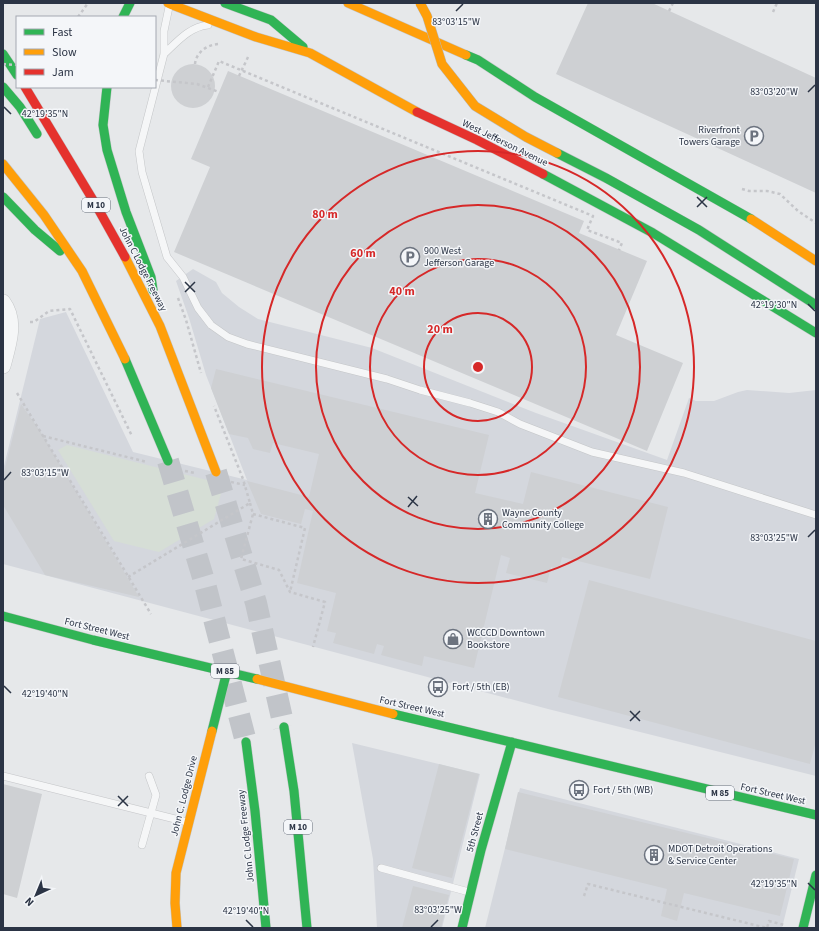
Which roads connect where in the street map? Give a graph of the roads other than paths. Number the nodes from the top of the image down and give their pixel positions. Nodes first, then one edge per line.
1 (130, 3) edge
2 (169, 3) edge
3 (225, 3) edge
4 (348, 3) edge
5 (420, 3) edge
6 (124, 16) edge
7 (225, 25) junction
8 (310, 53) junction
9 (3, 54) edge
10 (164, 54) junction
11 (16, 74) edge
12 (156, 85) edge
13 (3, 87) edge
14 (26, 88) edge
15 (107, 88) edge
16 (155, 88) edge
17 (43, 143) dead end
18 (3, 164) edge
19 (3, 197) edge
20 (816, 261) edge
21 (82, 270) junction
22 (4, 303) edge
23 (816, 305) edge
24 (160, 326) junction
25 (816, 333) edge
26 (162, 358) dead end
27 (3, 366) edge
28 (186, 396) junction
29 (168, 461) tunnel mouth
30 (216, 472) tunnel mouth
31 (816, 515) edge
32 (3, 616) edge
33 (227, 671) junction
34 (284, 727) tunnel mouth
35 (246, 742) tunnel mouth
36 (512, 742) junction
37 (3, 776) edge
38 (149, 776) dead end
39 (152, 814) junction
40 (816, 815) edge
41 (189, 822) junction
42 (142, 845) dead end
43 (380, 868) dead end
44 (816, 875) edge
45 (471, 893) junction
46 (178, 928) edge
47 (266, 928) edge
48 (307, 928) edge
49 (462, 928) edge
50 (803, 928) edge

1 - 6 main road
2 - 7 main road, West Jefferson Avenue
2 - 10 lane
3 - 8 main road
4 - 20 main road
5 - 23 main road, bridge
7 - 8 main road, West Jefferson Avenue
7 - 10 lane
8 - 25 main road, West Jefferson Avenue
9 - 11 main road
10 - 12 lane
13 - 17 main road
14 - 24 main road, John C Lodge Freeway / M 10
15 - 24 main road
16 - 31 lane
18 - 21 main road
19 - 21 main road
21 - 29 main road
22 - 27 street
24 - 28 main road, John C Lodge Freeway / M 10
26 - 28 main road
28 - 30 main road, John C Lodge Freeway / M 10
32 - 33 main road, Fort Street West / M 85
33 - 36 main road, Fort Street West / M 85
33 - 41 main road, John C. Lodge Drive
34 - 48 main road, M 10
35 - 47 main road, John C Lodge Freeway
36 - 40 main road, Fort Street West / M 85
36 - 45 main road, 5th Street
37 - 39 lane
38 - 39 lane
39 - 41 lane
39 - 42 lane
41 - 46 main road, John C. Lodge Drive
43 - 45 lane
44 - 50 main road
45 - 49 main road, 5th Street

